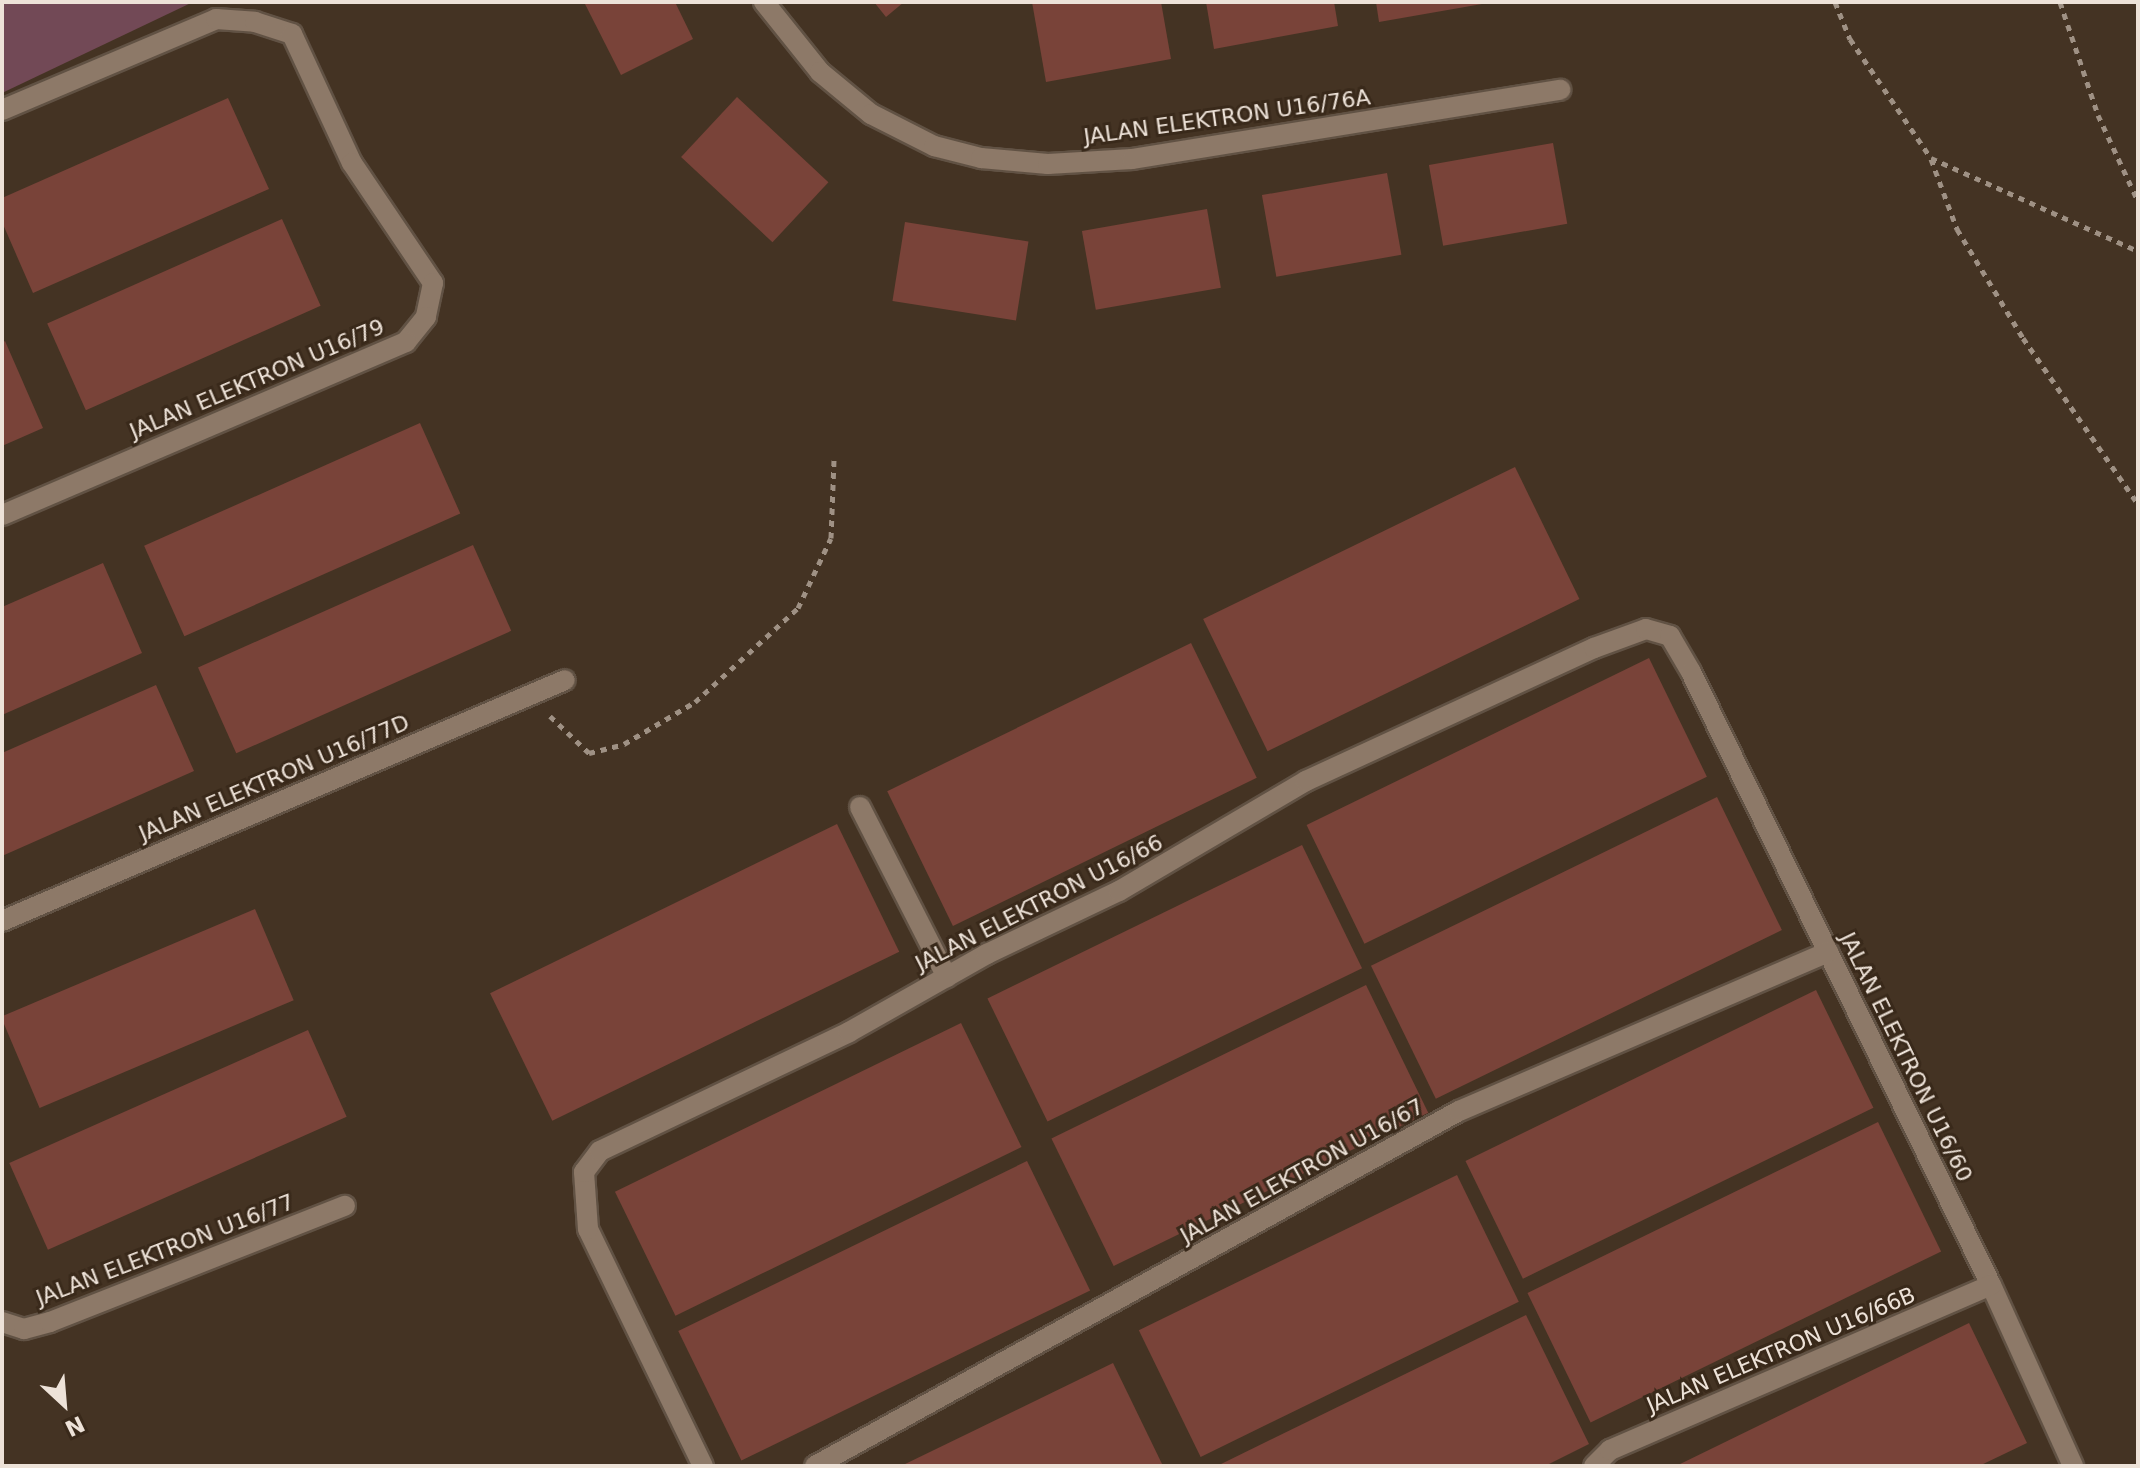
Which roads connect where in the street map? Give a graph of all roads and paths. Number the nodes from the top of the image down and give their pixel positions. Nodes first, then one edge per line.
1 (764, 2) edge
2 (1835, 2) edge
3 (2060, 2) edge
4 (1560, 90) dead end
5 (2, 110) edge
6 (1931, 158) junction
7 (2138, 201) edge
8 (2138, 251) edge
9 (834, 460) dead end
10 (2138, 504) edge
11 (2, 515) edge
12 (1691, 672) joint
13 (565, 680) dead end
14 (529, 696) junction
15 (860, 807) dead end
16 (2, 921) edge
17 (1828, 952) junction
18 (947, 977) junction
19 (345, 1206) dead end
20 (1991, 1285) junction
21 (2, 1322) edge
22 (703, 1466) edge
23 (815, 1466) edge
24 (1594, 1466) edge
25 (2073, 1466) edge

1 - 4 street, JALAN ELEKTRON U16/76A
2 - 6 path
3 - 7 path
5 - 11 street, JALAN ELEKTRON U16/79
6 - 8 path
6 - 10 path
9 - 14 path
12 - 17 street, JALAN ELEKTRON U16/60
12 - 18 street, JALAN ELEKTRON U16/66
13 - 14 street, JALAN ELEKTRON U16/77D
14 - 16 street, JALAN ELEKTRON U16/77D
15 - 18 street
17 - 20 street, JALAN ELEKTRON U16/60
17 - 23 street, JALAN ELEKTRON U16/67
18 - 22 street, JALAN ELEKTRON U16/66
19 - 21 street, JALAN ELEKTRON U16/77
20 - 24 street, JALAN ELEKTRON U16/66B
20 - 25 street, JALAN ELEKTRON U16/60

